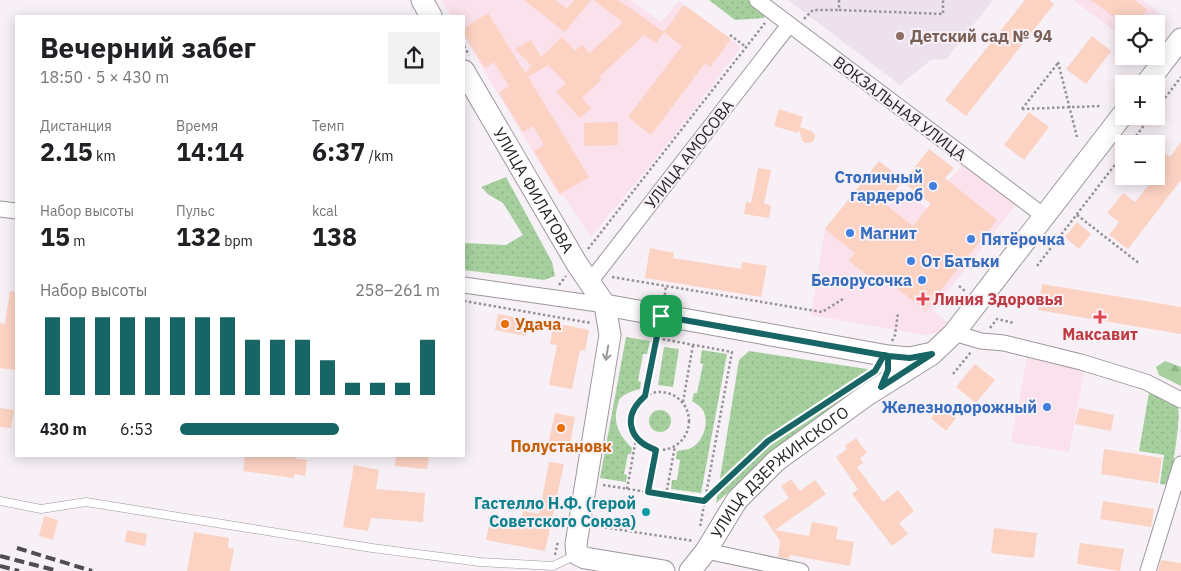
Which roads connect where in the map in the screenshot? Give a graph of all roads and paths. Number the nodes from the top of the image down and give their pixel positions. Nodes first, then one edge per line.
1 (422, 0) edge
2 (757, 0) edge
3 (840, 0) edge
4 (943, 0) edge
5 (839, 10) junction
6 (430, 15) edge
7 (765, 22) dead end
8 (793, 27) junction
9 (730, 35) dead end
10 (1181, 39) edge
11 (746, 47) junction
12 (465, 73) edge
13 (1153, 75) edge
14 (1181, 77) edge
15 (1165, 98) edge
16 (1101, 106) dead end
17 (1071, 108) junction
18 (1115, 125) edge
19 (1077, 136) dead end
20 (1115, 165) edge
21 (0, 209) edge
22 (15, 212) edge
23 (1077, 215) junction
24 (1044, 216) junction
25 (587, 250) dead end
26 (1140, 264) dead end
27 (1037, 266) dead end
28 (566, 270) dead end
29 (589, 283) junction
30 (465, 285) edge
31 (552, 286) dead end
32 (666, 286) dead end
33 (465, 301) edge
34 (605, 305) junction
35 (898, 313) dead end
36 (661, 316) junction
37 (595, 324) dead end
38 (954, 333) junction
39 (656, 338) junction
40 (693, 344) junction
41 (932, 354) junction
42 (886, 355) junction
43 (881, 387) junction
44 (645, 396) junction
45 (1181, 400) edge
46 (682, 403) junction
47 (821, 406) dead end
48 (636, 438) junction
49 (675, 446) junction
50 (656, 450) junction
51 (1181, 464) edge
52 (627, 489) junction
53 (648, 492) junction
54 (601, 493) dead end
55 (666, 495) junction
56 (0, 501) edge
57 (704, 501) junction
58 (596, 518) dead end
59 (559, 537) dead end
60 (701, 542) junction
61 (577, 554) junction
62 (553, 566) junction
63 (664, 571) edge
64 (690, 571) edge
65 (801, 571) edge
66 (1148, 571) edge

1 - 6 street
2 - 8 street, ВОКЗАЛЬНАЯ УЛИЦА
3 - 5 path
4 - 5 path
5 - 8 path
7 - 11 path
8 - 24 street, ВОКЗАЛЬНАЯ УЛИЦА
8 - 29 street, УЛИЦА АМОСОВА
9 - 11 path
10 - 13 street
11 - 25 path
12 - 29 street, УЛИЦА ФИЛАТОВА
14 - 15 path
16 - 17 path
17 - 17 path
17 - 19 path
18 - 24 street, УЛИЦА ДЗЕРЖИНСКОГО
20 - 23 path
21 - 22 street
23 - 26 path
23 - 27 path
24 - 38 street, УЛИЦА ДЗЕРЖИНСКОГО
28 - 31 path
29 - 34 street, УЛИЦА ФИЛАТОВА
30 - 34 street
32 - 36 path
33 - 37 path
34 - 36 street
34 -> 61 street
35 - 42 path
36 - 39 path
36 - 42 street
38 - 41 street, УЛИЦА ДЗЕРЖИНСКОГО
38 - 45 street
39 - 40 path
39 - 44 path
40 - 46 path
40 - 57 path
41 - 42 street
41 - 43 street, УЛИЦА ДЗЕРЖИНСКОГО
42 - 43 street
43 - 60 street, УЛИЦА ДЗЕРЖИНСКОГО
44 - 46 path
44 - 48 path
46 - 49 path
47 - 57 path
48 - 50 path
48 - 52 path
49 - 50 path
49 - 55 path
50 - 53 path
51 - 66 street
52 - 53 path
52 - 54 path
53 - 55 path
55 - 57 path
56 - 62 lane
57 - 60 path
58 - 60 path
59 - 62 path
60 - 64 street, УЛИЦА ДЗЕРЖИНСКОГО
60 - 65 street
61 - 62 lane
61 - 63 street

